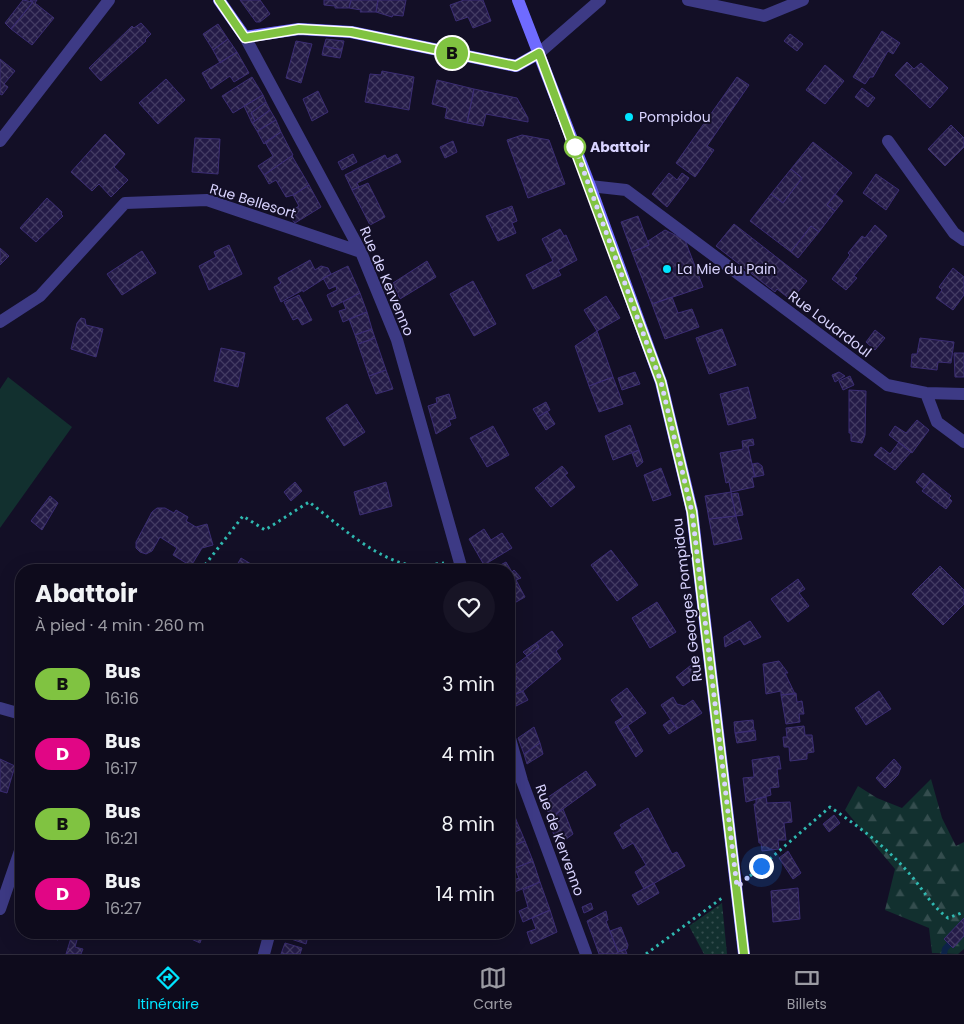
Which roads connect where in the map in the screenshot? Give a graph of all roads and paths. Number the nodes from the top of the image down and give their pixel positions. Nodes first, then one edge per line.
1 (109, 0) edge
2 (219, 0) edge
3 (518, 0) edge
4 (600, 0) edge
5 (688, 0) edge
6 (803, 0) edge
7 (245, 38) junction
8 (539, 53) junction
9 (0, 141) edge
10 (888, 141) dead end
11 (590, 186) junction
12 (964, 240) edge
13 (361, 252) junction
14 (0, 322) edge
15 (926, 393) junction
16 (964, 394) edge
17 (964, 442) edge
18 (206, 564) edge
19 (410, 564) edge
20 (460, 564) edge
21 (0, 708) edge
22 (15, 712) edge
23 (515, 756) edge
24 (15, 865) edge
25 (737, 887) junction
26 (0, 909) edge
27 (964, 912) edge
28 (268, 939) edge
29 (264, 954) edge
30 (586, 954) edge
31 (646, 954) edge
32 (744, 954) edge

1 - 9 street
2 - 7 main road, Rue de Kervenno
3 - 8 main road, Rue Georges Pompidou
4 - 8 street
5 - 6 street
7 - 8 main road
7 - 13 street, Rue de Kervenno
8 - 11 main road, Rue Georges Pompidou
10 - 12 street
11 - 15 street, Rue Louardoul
11 - 25 main road, Rue Georges Pompidou
13 - 14 street, Rue Bellesort
13 - 20 street, Rue de Kervenno
15 - 16 street, Rue Louardoul
15 - 17 street
18 - 19 path
21 - 22 street
23 - 30 street, Rue de Kervenno
24 - 26 street
25 - 27 path
25 - 31 path
25 - 32 main road, Rue Georges Pompidou
28 - 29 street

